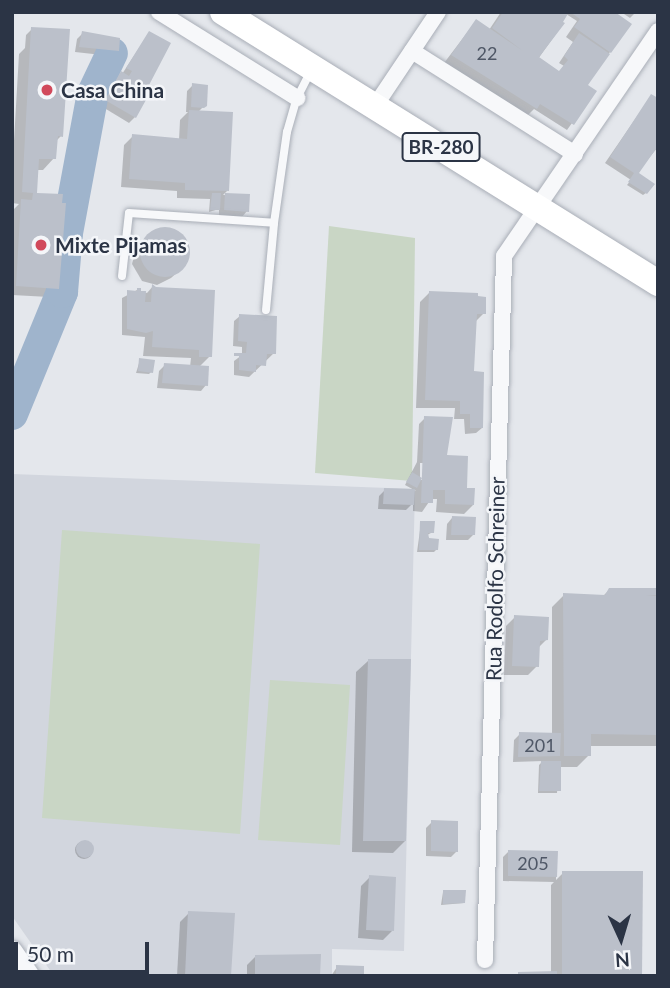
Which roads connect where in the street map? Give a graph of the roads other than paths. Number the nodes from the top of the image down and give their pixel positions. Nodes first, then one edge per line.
1 (159, 12) edge
2 (223, 12) edge
3 (438, 12) edge
4 (658, 31) edge
5 (412, 51) junction
6 (313, 68) junction
7 (297, 98) junction
8 (375, 106) junction
9 (575, 153) junction
10 (537, 207) junction
11 (274, 223) junction
12 (122, 276) dead end
13 (658, 283) edge
14 (266, 310) dead end
15 (12, 950) edge
16 (485, 960) dead end
17 (30, 976) edge

1 - 7 street
2 - 6 highway, BR-280
3 - 5 street
4 - 9 street, Rua Rodolfo Schreiner
5 - 8 street
5 - 9 street
6 - 7 lane
6 - 8 highway, BR-280
7 - 11 lane
8 - 10 highway, BR-280
9 - 10 street, Rua Rodolfo Schreiner
10 - 13 highway, BR-280
10 - 16 street, Rua Rodolfo Schreiner
11 - 12 lane
11 - 14 lane
15 - 17 street

